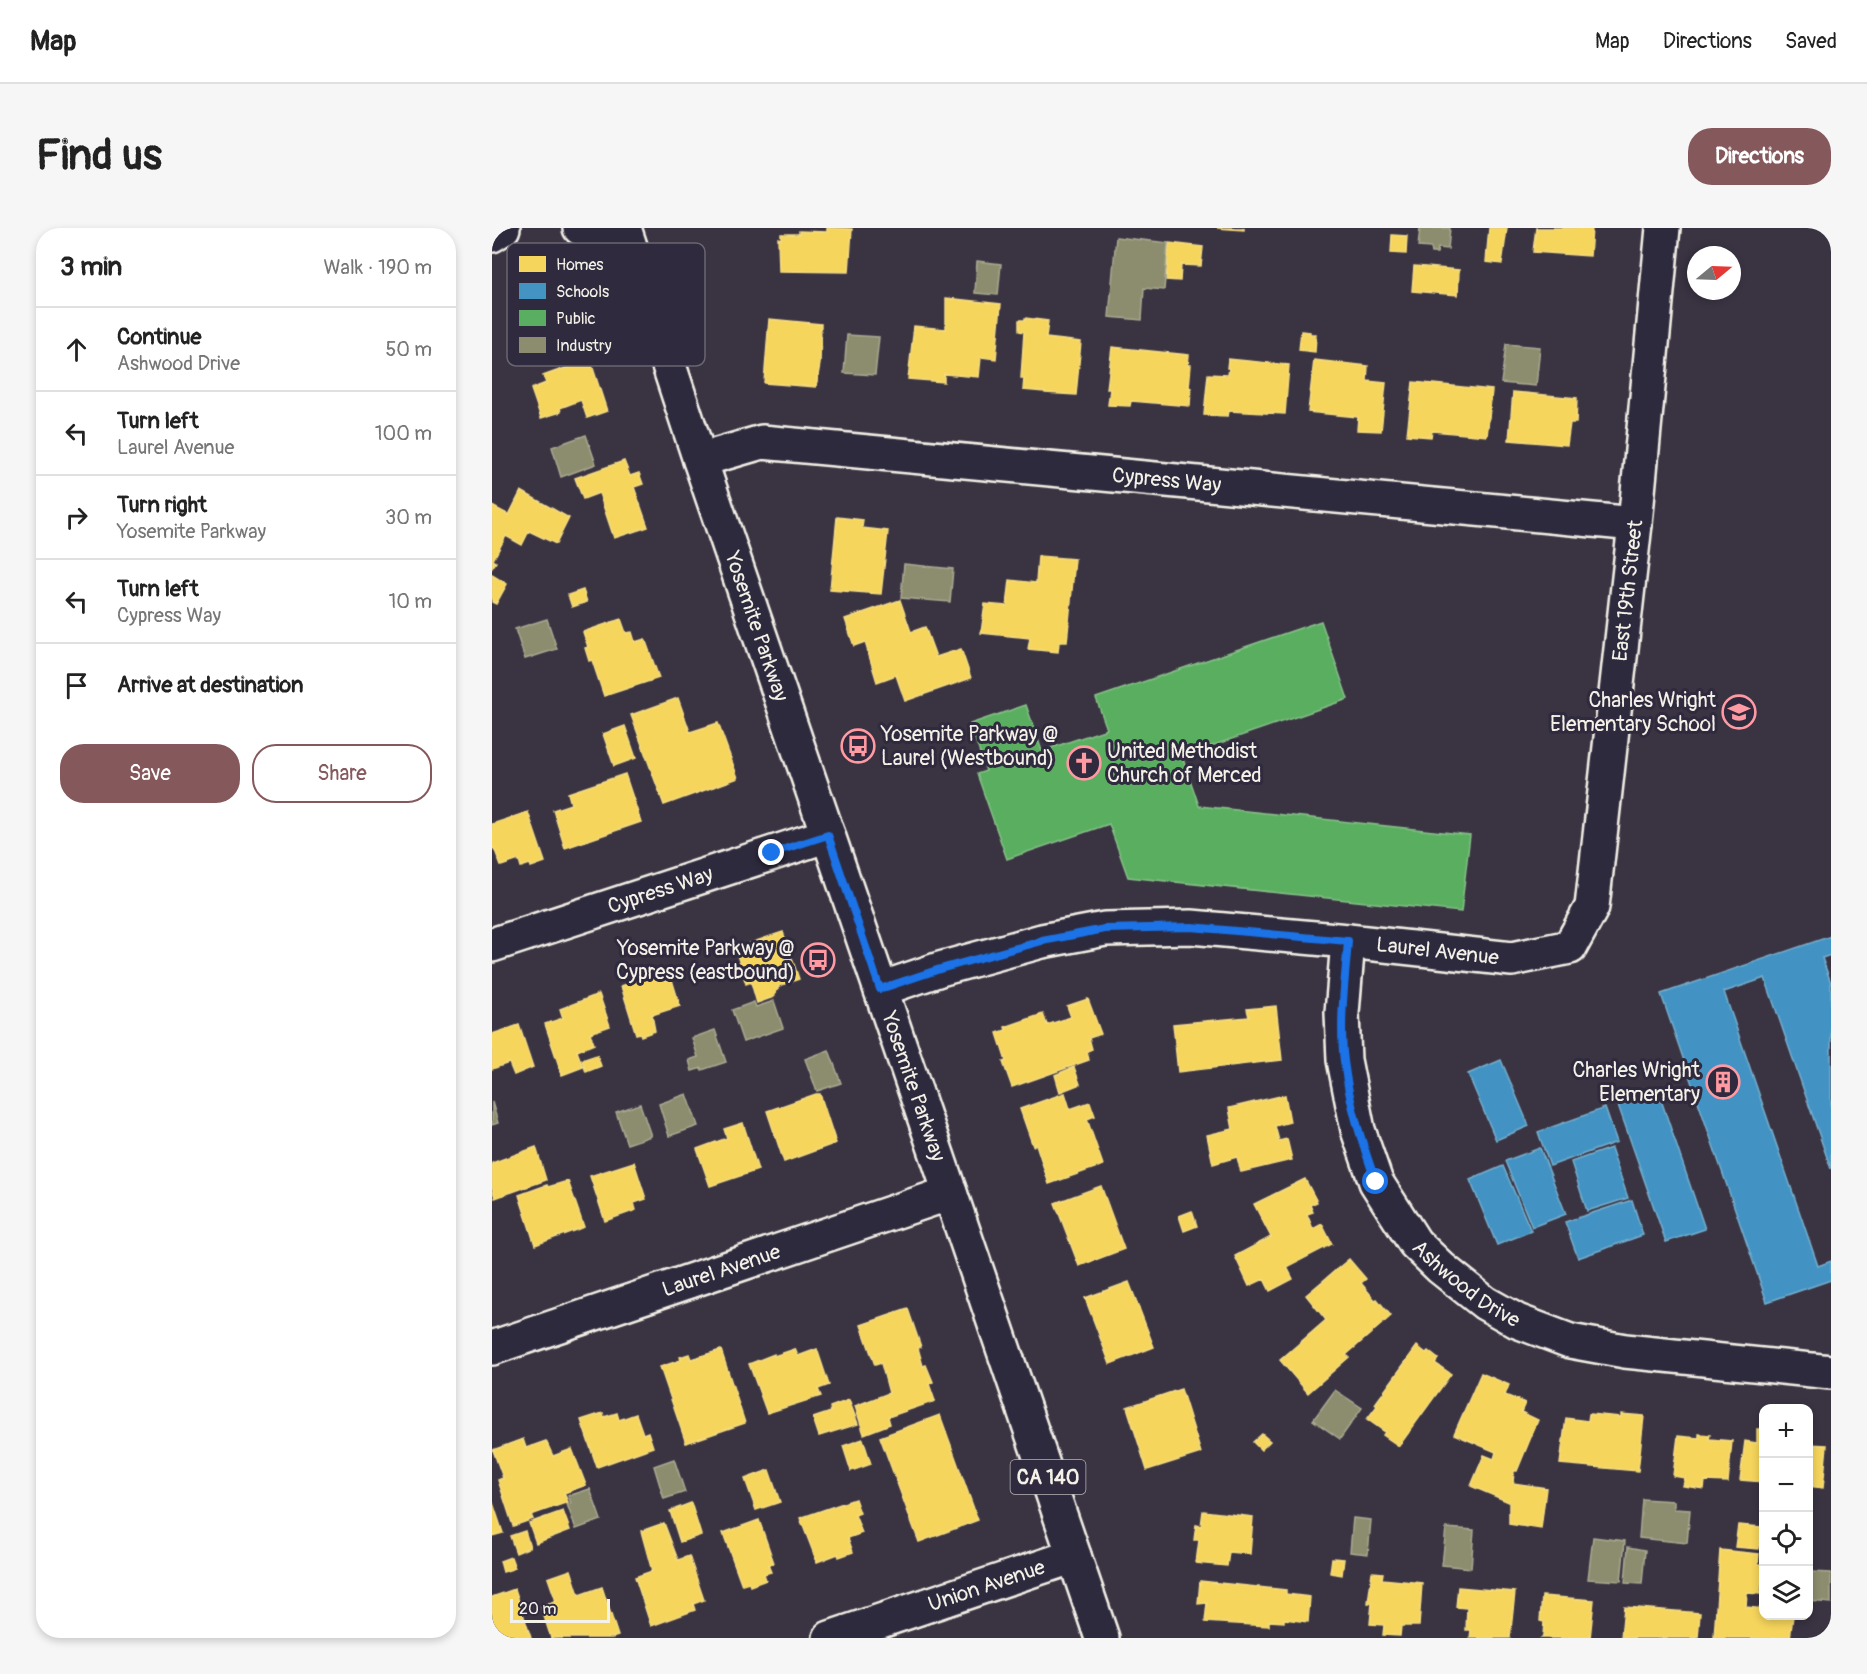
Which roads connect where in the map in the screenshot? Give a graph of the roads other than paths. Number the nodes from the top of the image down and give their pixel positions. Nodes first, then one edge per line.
1 (503, 228) edge
2 (580, 228) edge
3 (1663, 228) edge
4 (492, 235) edge
5 (626, 236) edge
6 (669, 366) edge
7 (700, 460) junction
8 (1635, 524) junction
9 (828, 835) junction
10 (1348, 941) junction
11 (492, 945) edge
12 (1570, 947) joint
13 (880, 989) junction
14 (950, 1193) junction
15 (492, 1348) edge
16 (1831, 1372) edge
17 (1074, 1556) junction
18 (830, 1638) edge
19 (1102, 1638) edge

1 - 4 street
2 - 5 street
3 - 8 street, East 19th Street
6 - 7 street, Yosemite Parkway / CA 140
7 - 8 street, Cypress Way
7 - 9 street, Yosemite Parkway / CA 140
8 - 12 street, East 19th Street
9 - 11 street, Cypress Way
9 - 13 street, Yosemite Parkway / CA 140
10 - 12 street, Laurel Avenue
10 - 13 street, Laurel Avenue
10 - 16 street, Ashwood Drive
13 - 14 street, Yosemite Parkway / CA 140
14 - 15 street, Laurel Avenue
14 - 17 street, Yosemite Parkway / CA 140
17 - 18 street, Union Avenue
17 - 19 street, Yosemite Parkway / CA 140

